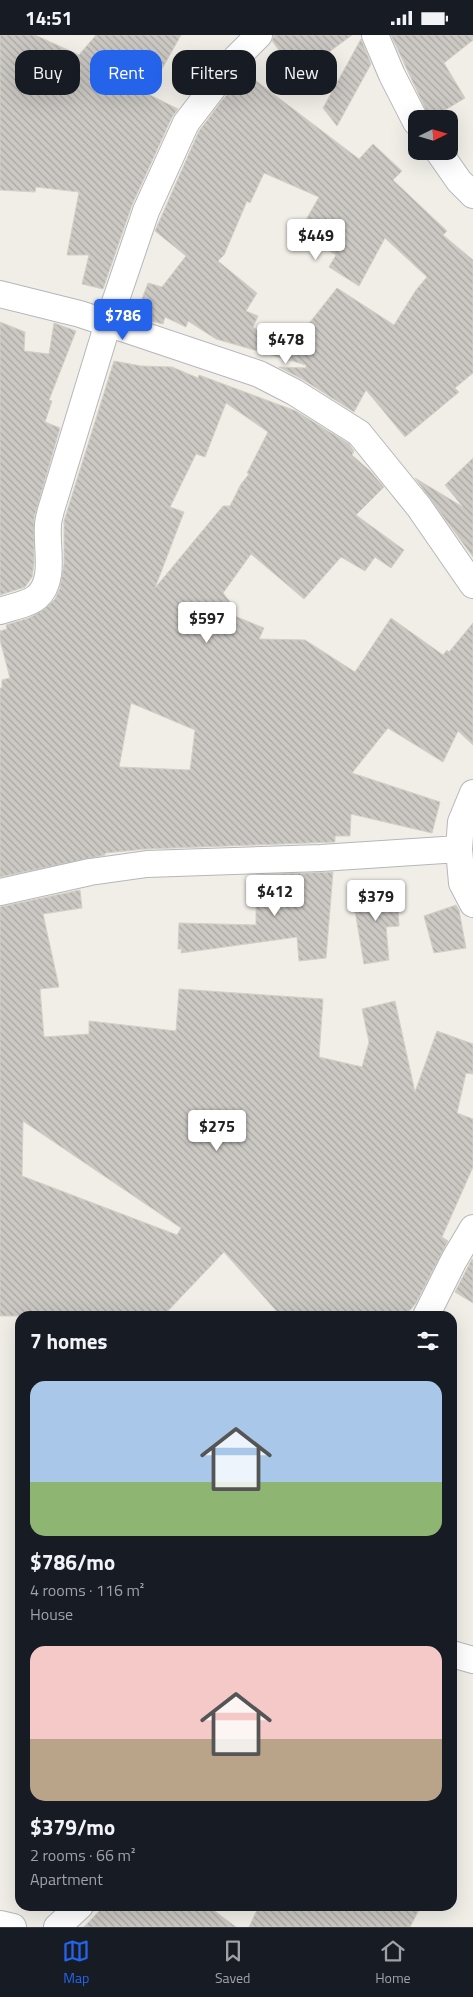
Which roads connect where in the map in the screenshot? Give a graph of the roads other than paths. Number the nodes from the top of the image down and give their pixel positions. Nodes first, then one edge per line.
1 (259, 35) edge
2 (374, 35) edge
3 (410, 110) edge
4 (444, 160) edge
5 (473, 195) edge
6 (0, 294) edge
7 (108, 323) junction
8 (473, 585) edge
9 (0, 611) edge
10 (473, 793) edge
11 (459, 849) junction
12 (0, 892) edge
13 (473, 904) edge
14 (473, 1228) edge
15 (428, 1311) edge
16 (457, 1655) edge
17 (473, 1660) edge
18 (75, 1911) edge
19 (0, 1924) edge
20 (13, 1927) edge
21 (57, 1927) edge

1 - 7 street
2 - 3 street
4 - 5 street
6 - 7 street
7 - 8 street
7 - 9 street
10 - 11 street
11 - 12 street
11 - 13 street
14 - 15 street
16 - 17 street
18 - 21 street
19 - 20 street

